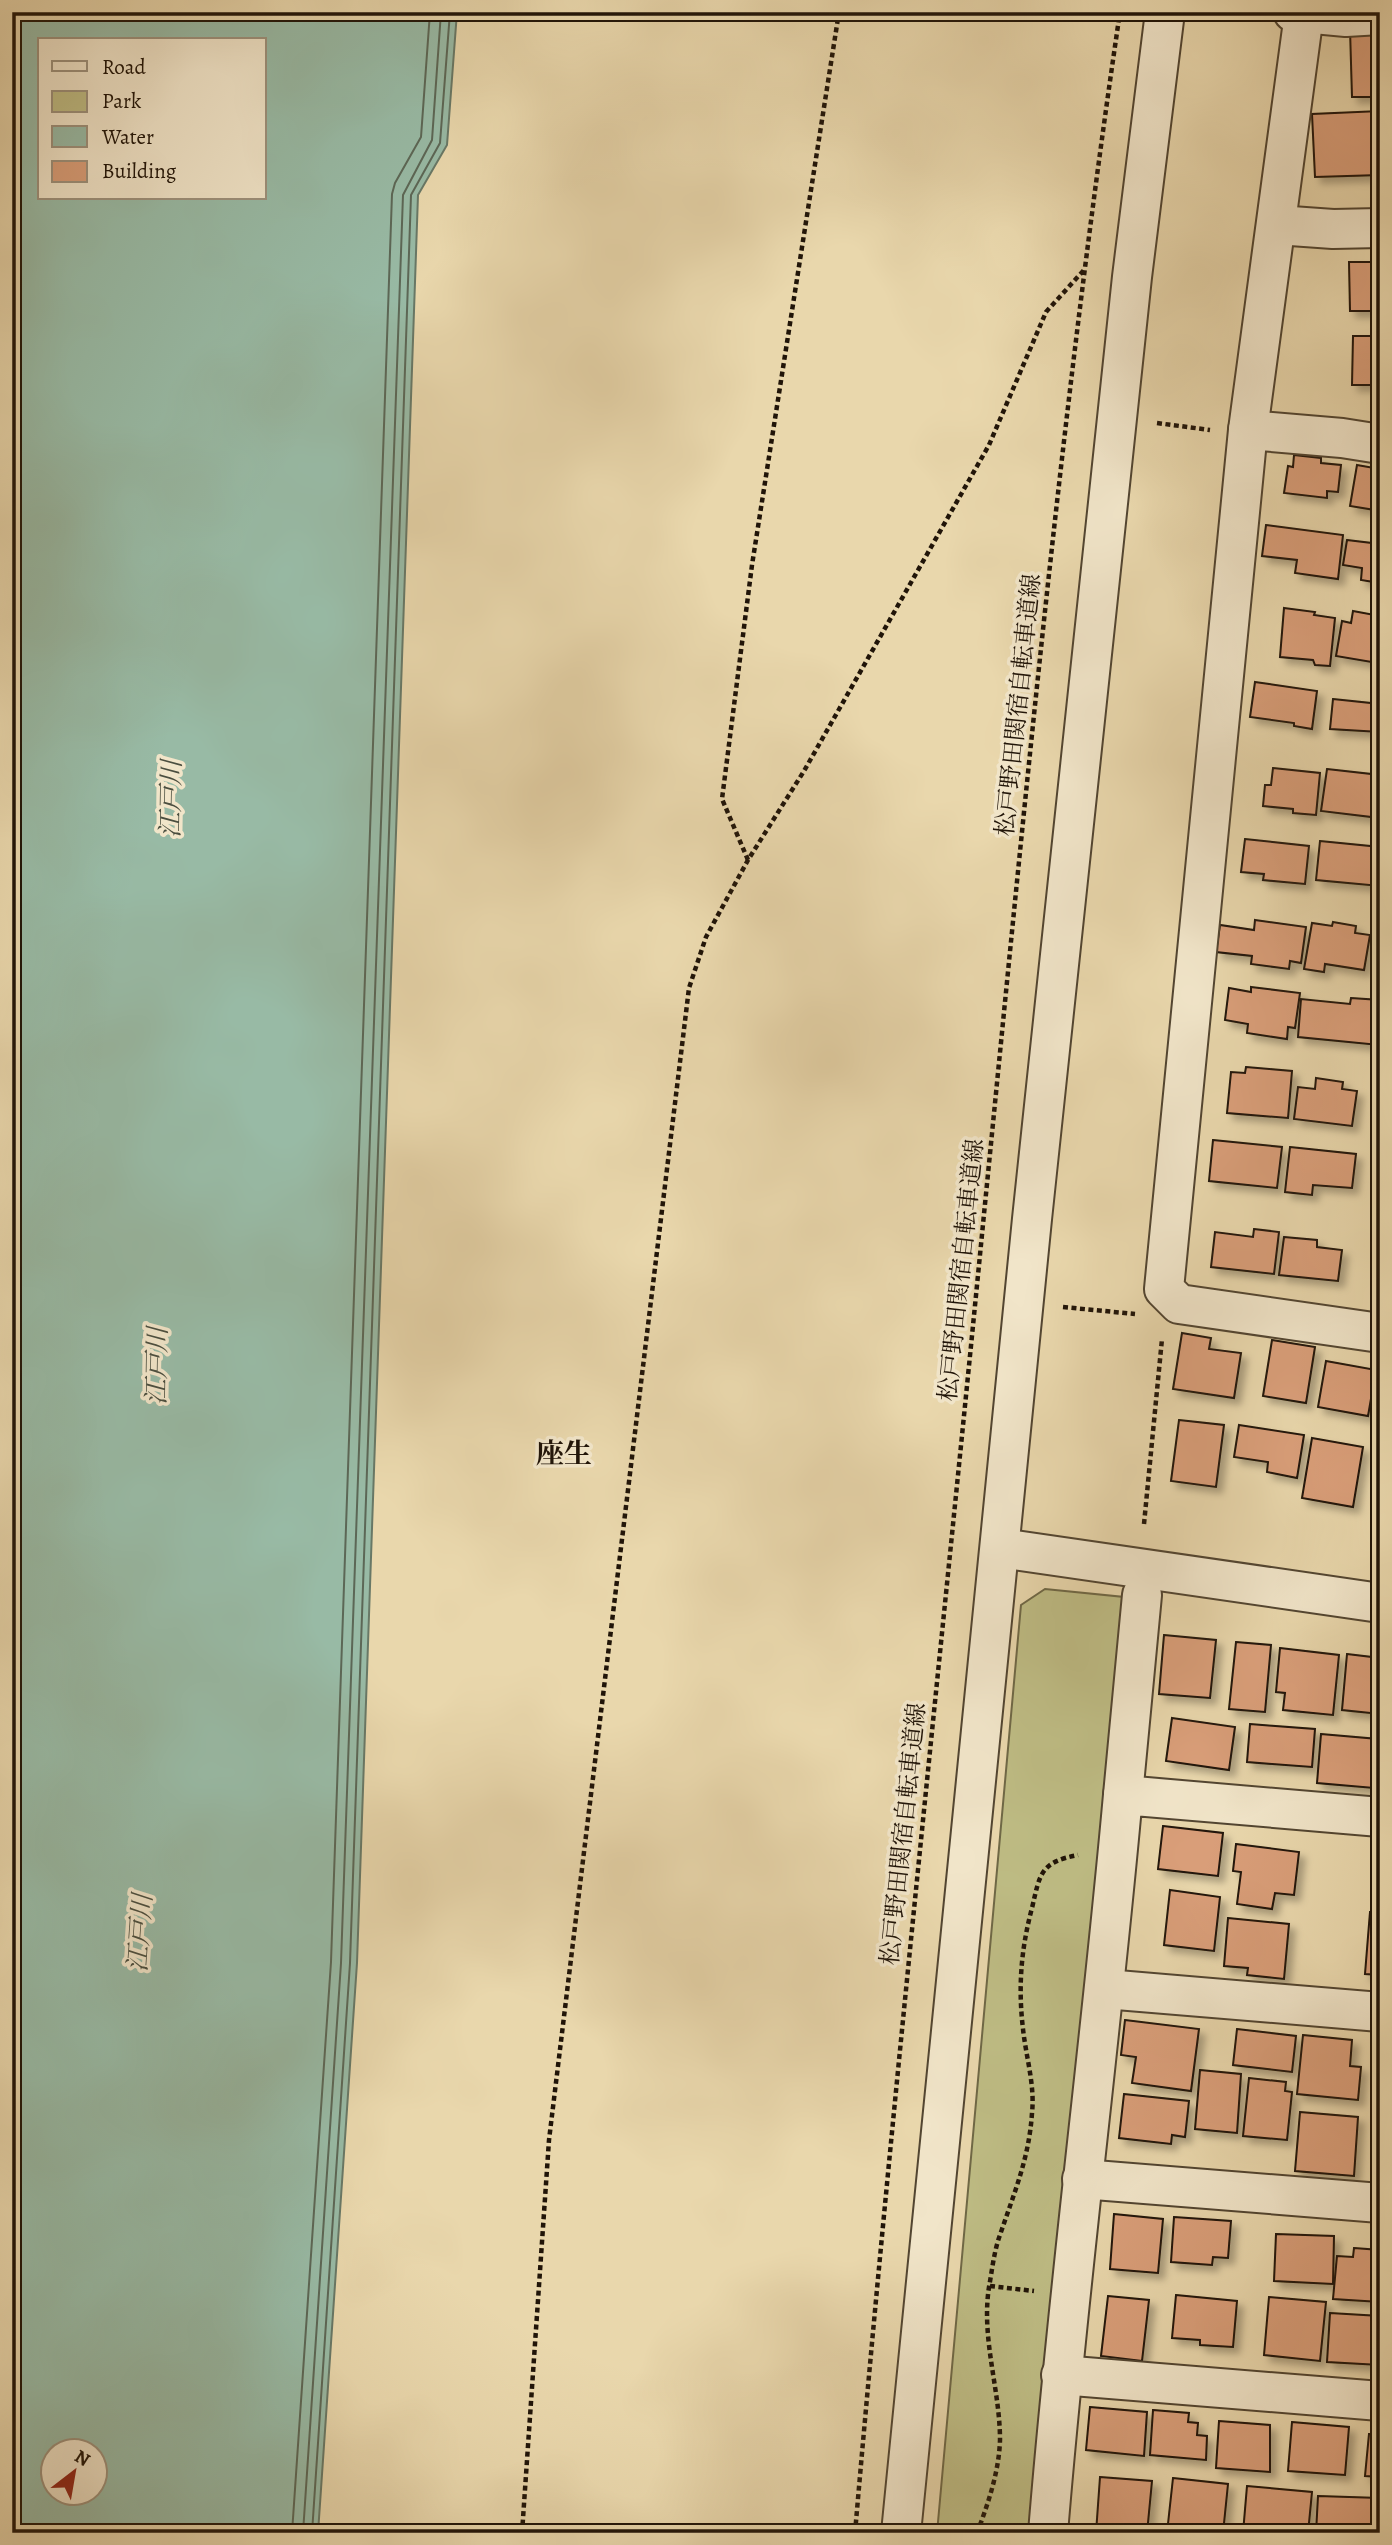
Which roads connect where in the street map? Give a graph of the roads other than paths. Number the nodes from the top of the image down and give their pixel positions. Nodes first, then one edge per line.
1 (1165, 12) edge
2 (1299, 13) edge
3 (1380, 15) edge
4 (1277, 225) junction
5 (1380, 228) edge
6 (1248, 432) junction
7 (1380, 444) edge
8 (1379, 1323) edge
9 (1001, 1548) junction
10 (1142, 1595) dead end
11 (1380, 1603) edge
12 (1123, 1795) junction
13 (1380, 1817) edge
14 (1105, 1989) junction
15 (1380, 2012) edge
16 (1082, 2179) junction
17 (1380, 2203) edge
18 (1061, 2375) junction
19 (1380, 2401) edge
20 (901, 2533) edge
21 (1048, 2533) edge

1 - 9 street
2 - 3 street
2 - 4 street
4 - 5 street
4 - 6 street
6 - 7 street
6 - 8 street
9 - 11 street
9 - 20 street
10 - 12 street
12 - 13 street
12 - 14 street
14 - 15 street
14 - 16 street
16 - 17 street
16 - 18 street
18 - 19 street
18 - 21 street

